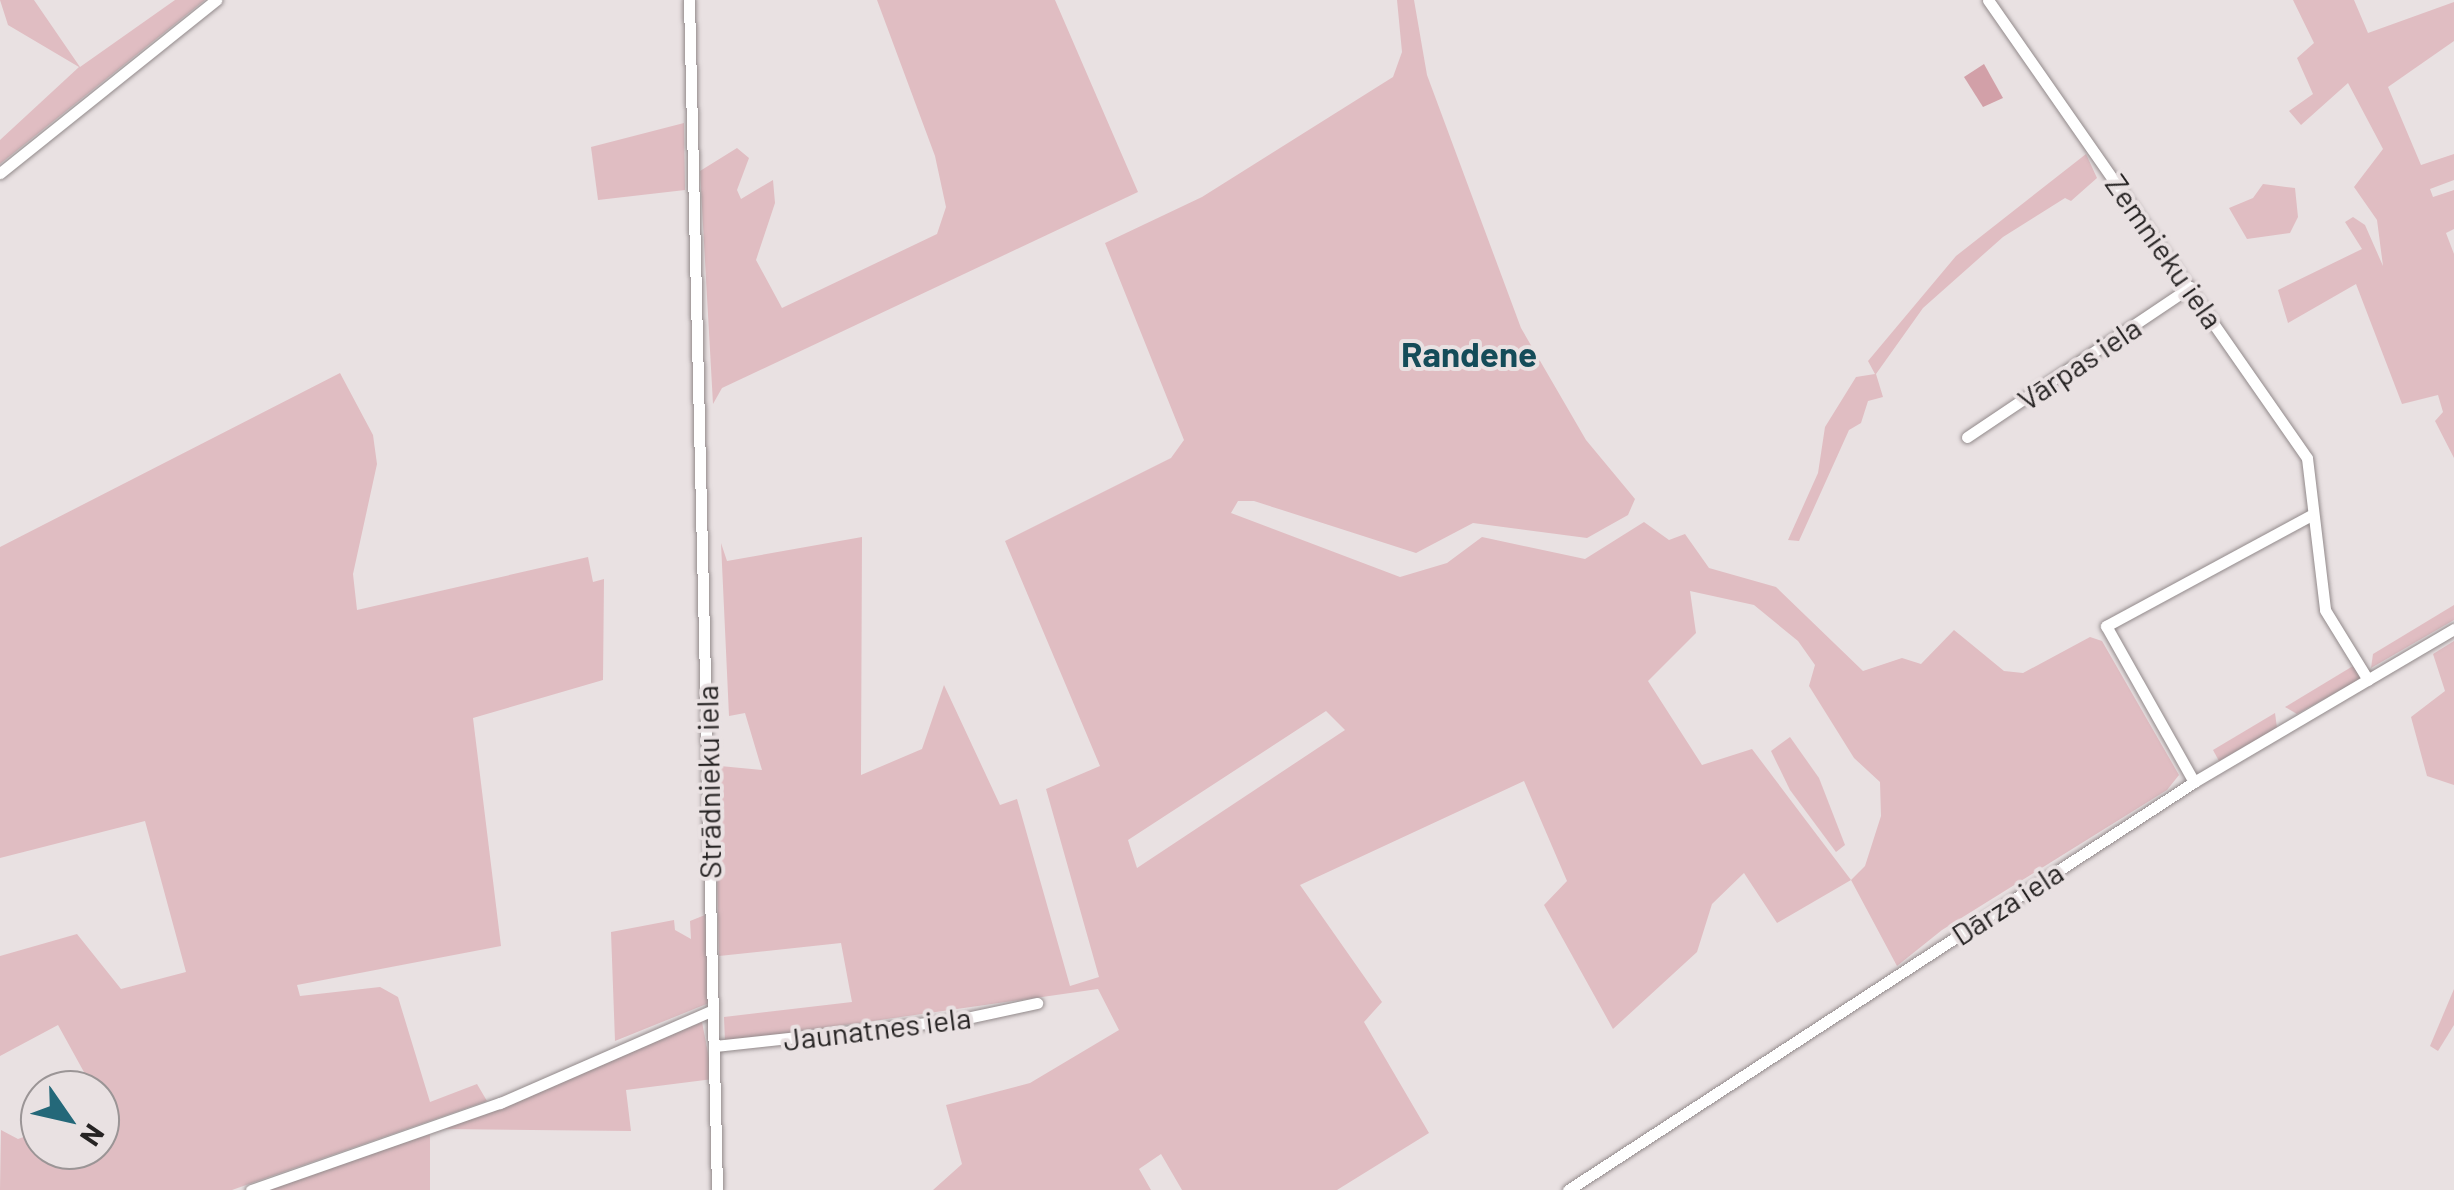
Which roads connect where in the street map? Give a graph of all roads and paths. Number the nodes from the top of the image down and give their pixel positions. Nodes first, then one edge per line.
1 (216, 0) edge
2 (689, 0) edge
3 (1988, 0) edge
4 (0, 174) edge
5 (2190, 287) junction
6 (1967, 437) dead end
7 (2311, 516) junction
8 (2454, 629) edge
9 (2368, 680) junction
10 (2194, 782) junction
11 (1037, 1003) dead end
12 (714, 1010) junction
13 (715, 1046) junction
14 (250, 1190) edge
15 (717, 1190) edge
16 (1568, 1190) edge

1 - 4 street
2 - 12 street, Strādnieku iela
3 - 5 street, Zemnieku iela
5 - 6 street, Vārpas iela
5 - 7 street, Zemnieku iela
7 - 9 street, Zemnieku iela
7 - 10 street
8 - 9 street, Dārza iela
9 - 10 street, Dārza iela
10 - 16 street, Dārza iela
11 - 13 street, Jaunatnes iela
12 - 13 street, Strādnieku iela
12 - 14 street
13 - 15 street, Strādnieku iela

